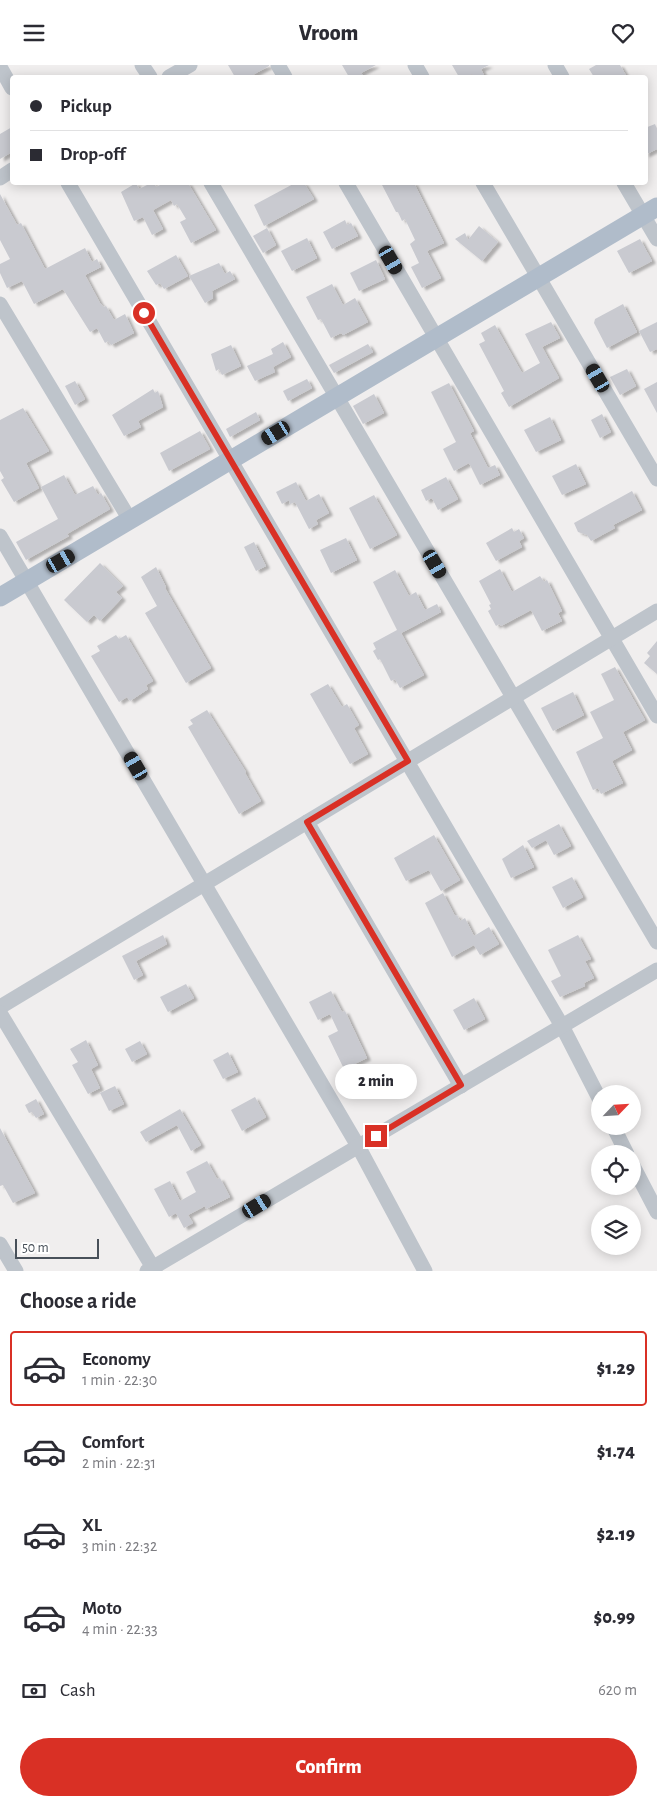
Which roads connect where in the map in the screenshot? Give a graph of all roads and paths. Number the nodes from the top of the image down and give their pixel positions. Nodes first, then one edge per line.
1 (190, 65) edge
2 (0, 67) edge
3 (172, 75) edge
4 (10, 85) edge
5 (69, 185) edge
6 (212, 185) edge
7 (347, 185) edge
8 (484, 185) edge
9 (626, 185) edge
10 (650, 211) edge
11 (657, 239) edge
12 (539, 277) junction
13 (0, 304) edge
14 (436, 338) junction
15 (337, 397) junction
16 (231, 460) junction
17 (657, 479) edge
18 (130, 520) junction
19 (0, 536) edge
20 (27, 581) junction
21 (0, 597) edge
22 (657, 611) edge
23 (611, 638) junction
24 (513, 697) junction
25 (657, 716) edge
26 (408, 761) junction
27 (307, 822) junction
28 (205, 884) junction
29 (657, 942) edge
30 (657, 970) edge
31 (0, 1007) edge
32 (0, 1013) edge
33 (562, 1026) junction
34 (461, 1085) junction
35 (592, 1085) edge
36 (358, 1146) junction
37 (641, 1181) edge
38 (657, 1212) edge
39 (0, 1244) edge
40 (152, 1270) edge
41 (16, 1271) edge
42 (426, 1271) edge

1 - 3 street
2 - 4 street
5 - 16 street
6 - 15 street
7 - 14 street
8 - 12 street
9 - 10 street
10 - 11 street
10 - 12 main road
12 - 14 main road
12 - 17 street
13 - 18 street
14 - 15 main road
14 - 23 street
15 - 16 main road
15 - 24 street
16 - 18 main road
16 - 26 street
18 - 20 main road
19 - 20 street
20 - 21 main road
20 - 28 street
22 - 23 street
23 - 24 street
23 - 25 street
24 - 26 street
24 - 29 street
26 - 27 street
26 - 33 street
27 - 28 street
27 - 34 street
28 - 31 street
28 - 36 street
30 - 33 street
32 - 40 street
33 - 34 street
33 - 35 street
34 - 36 street
36 - 40 street
36 - 42 street
37 - 38 street
39 - 41 street

